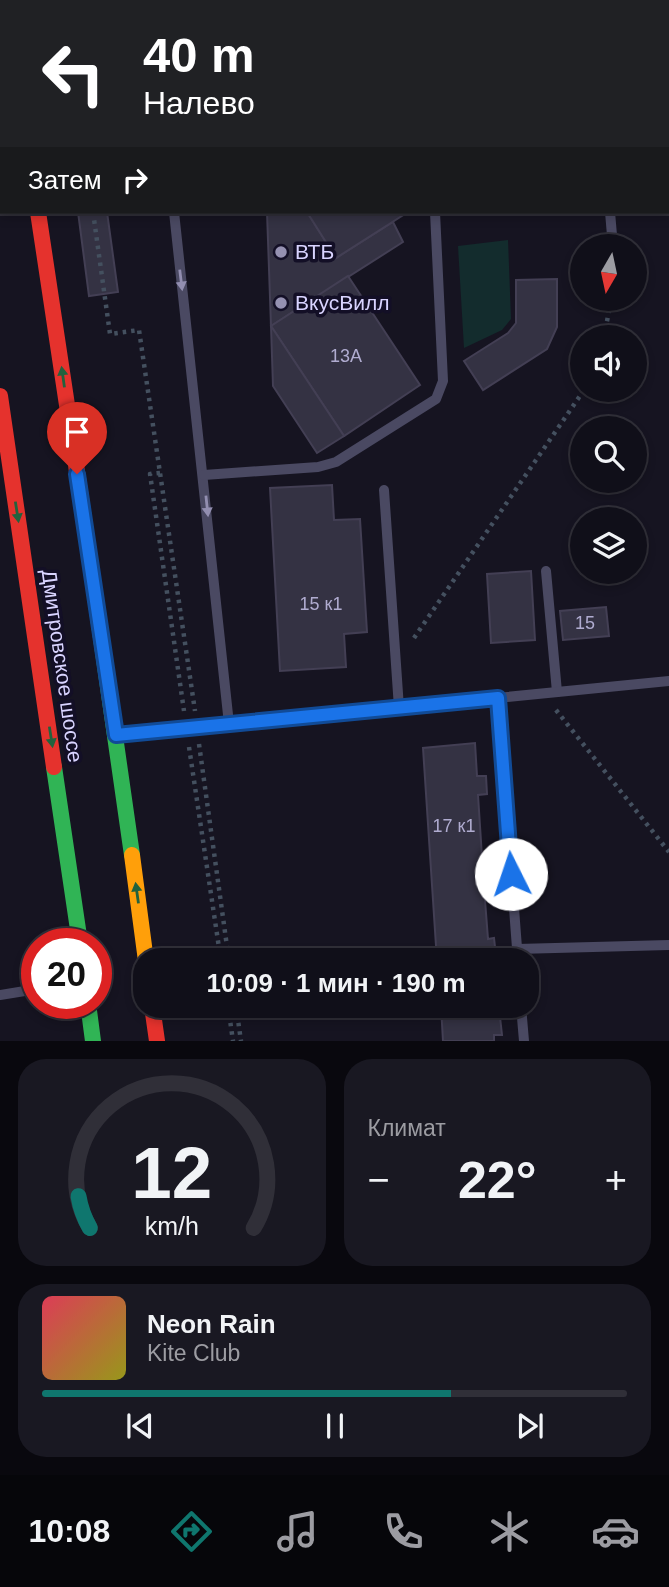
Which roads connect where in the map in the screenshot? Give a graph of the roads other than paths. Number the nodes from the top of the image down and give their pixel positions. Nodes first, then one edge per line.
1 (38, 214) edge
2 (174, 214) edge
3 (435, 214) edge
4 (610, 214) edge
5 (612, 234) edge
6 (0, 396) edge
7 (204, 475) junction
8 (384, 490) dead end
9 (546, 571) dead end
10 (669, 681) edge
11 (558, 692) junction
12 (498, 698) junction
13 (399, 708) junction
14 (229, 724) junction
15 (116, 735) junction
16 (78, 928) edge
17 (669, 945) edge
18 (144, 948) edge
19 (516, 948) edge
20 (539, 954) edge
21 (21, 992) edge
22 (0, 995) edge
23 (154, 1018) edge
24 (522, 1018) edge
25 (90, 1019) edge
26 (93, 1041) edge
27 (157, 1041) edge
28 (524, 1041) edge

15 -> 1 main road, Дмитровское шоссе
2 -> 7 lane
3 - 7 lane
4 - 5 lane
6 -> 16 main road, Дмитровское шоссе
7 -> 14 lane
8 - 13 lane
9 - 11 lane
10 - 11 lane
11 - 12 lane
12 - 13 lane
12 - 19 lane
13 - 14 lane
14 - 15 lane
18 -> 15 main road, Дмитровское шоссе
17 - 20 lane
21 - 22 lane
23 - 27 main road
24 - 28 lane
25 - 26 main road

